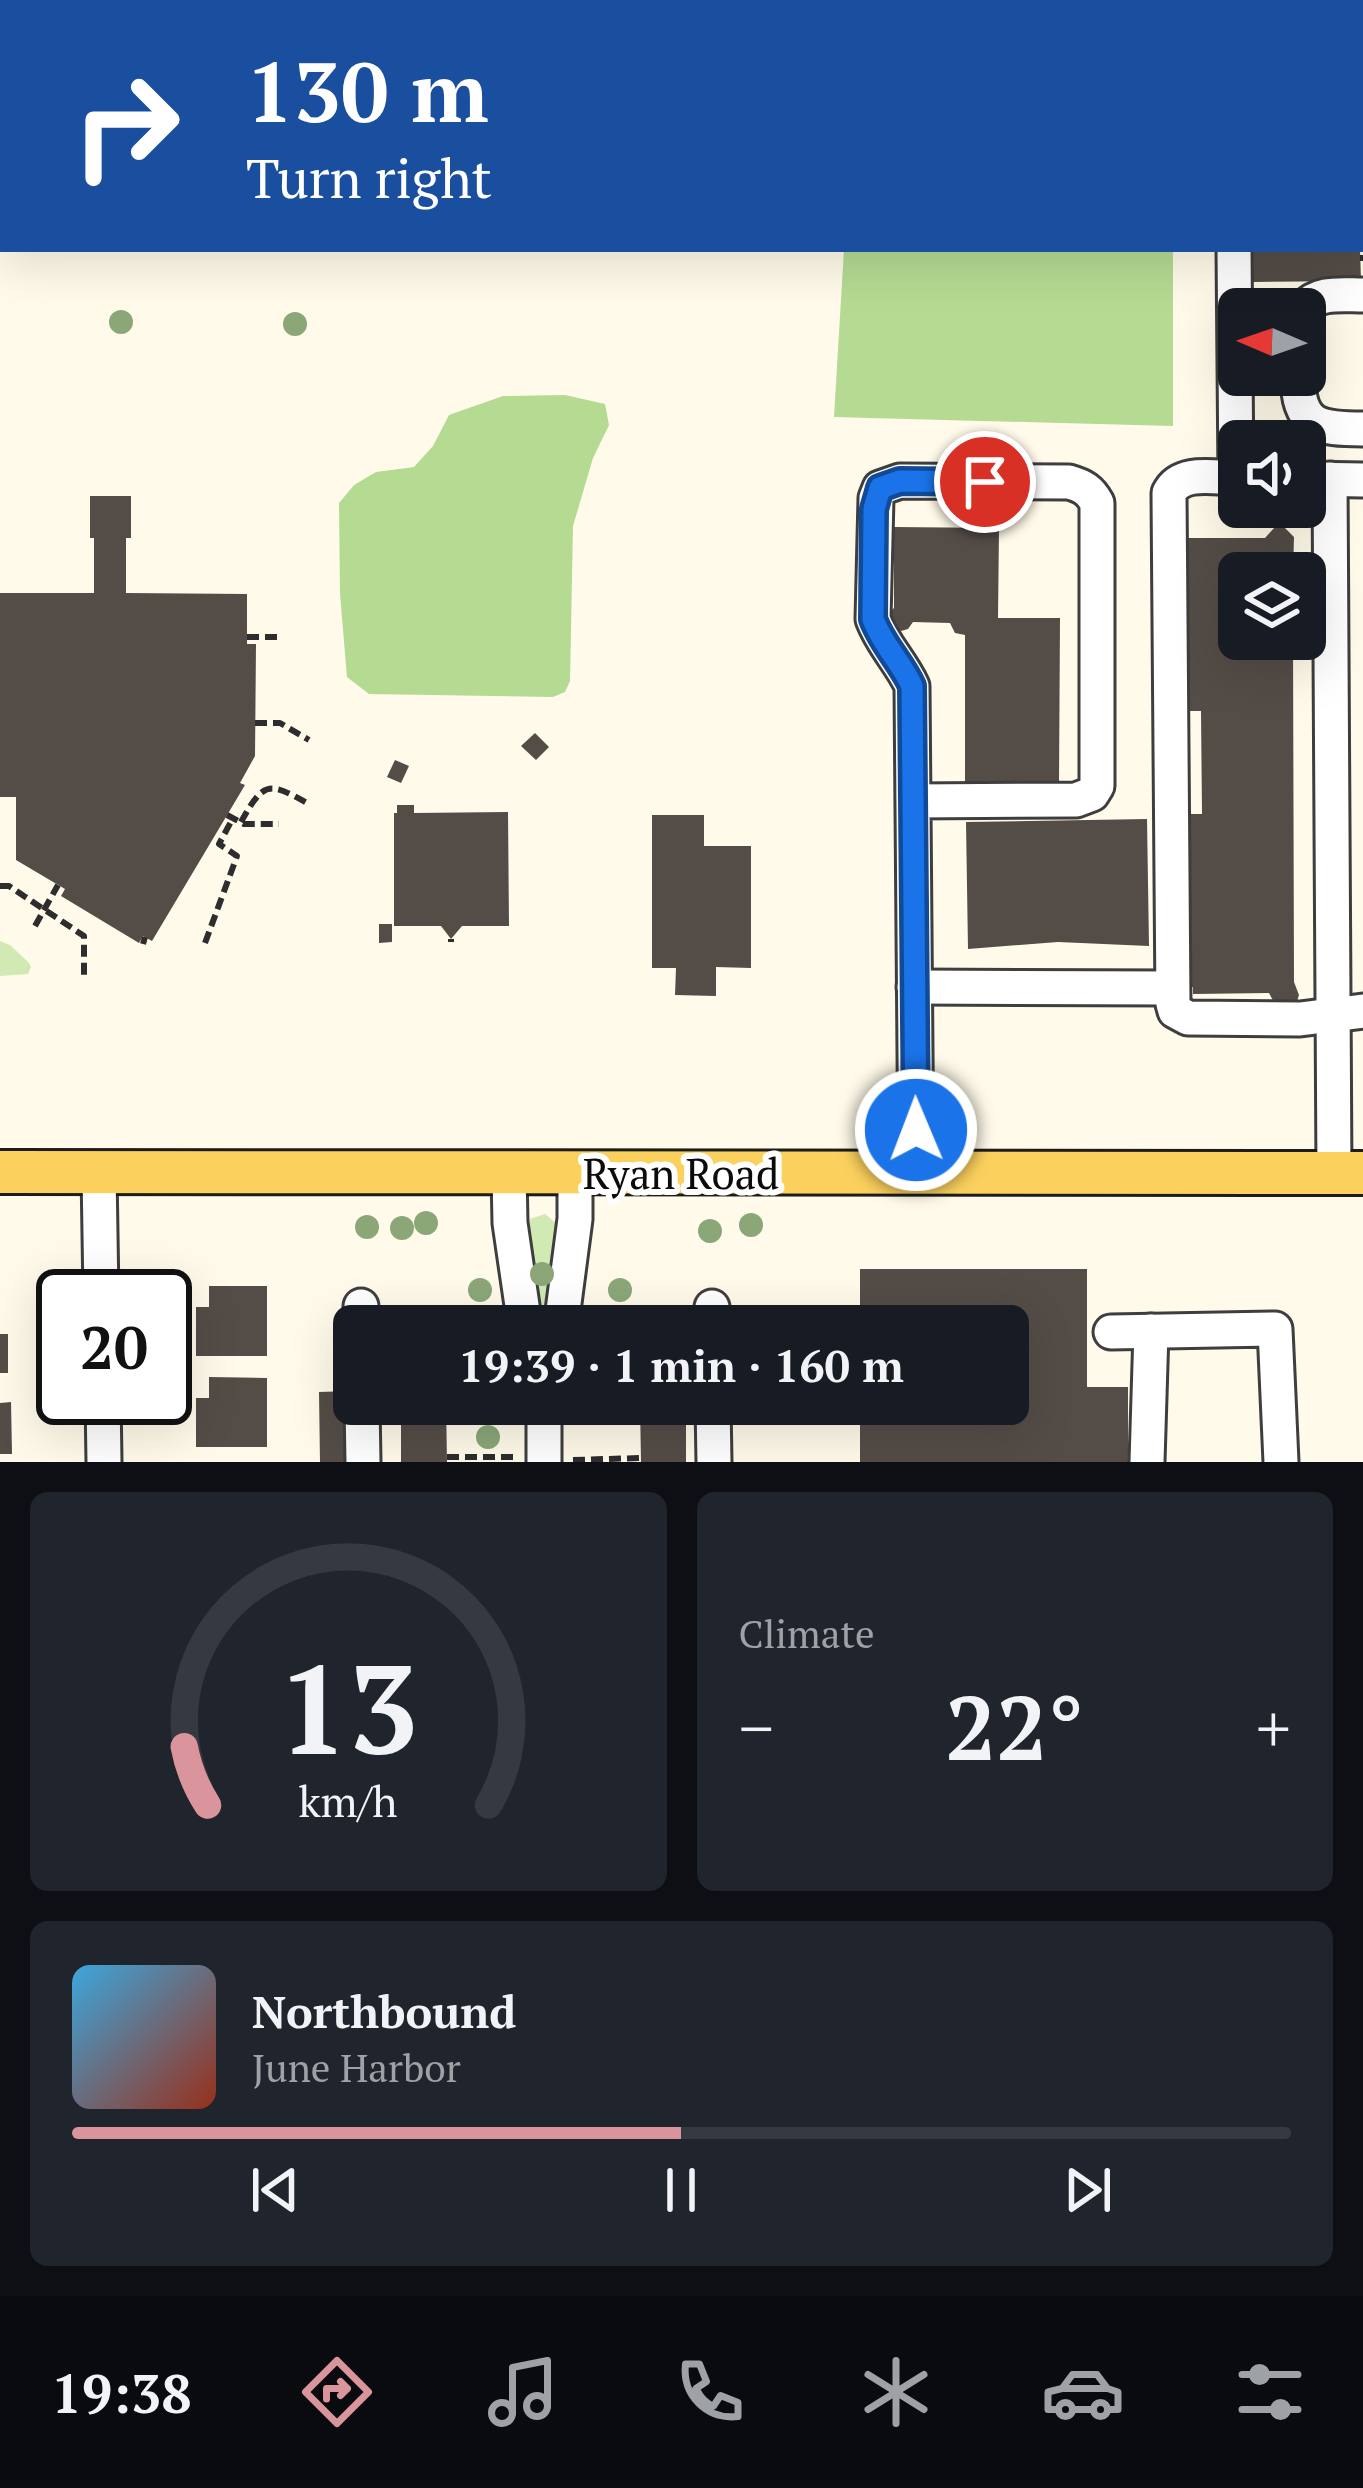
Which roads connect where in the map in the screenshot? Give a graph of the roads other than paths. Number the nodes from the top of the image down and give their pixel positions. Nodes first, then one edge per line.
1 (1234, 252) edge
2 (1363, 295) edge
3 (1326, 296) edge
4 (1299, 396) edge
5 (1236, 420) edge
6 (1363, 429) edge
7 (1218, 478) edge
8 (1333, 479) edge
9 (914, 801) junction
10 (914, 986) junction
11 (1172, 988) junction
12 (1348, 1013) edge
13 (0, 1172) edge
14 (99, 1172) junction
15 (509, 1172) junction
16 (574, 1173) junction
17 (916, 1173) junction
18 (1348, 1173) edge
19 (100, 1269) edge
20 (522, 1305) edge
21 (564, 1305) edge
22 (1151, 1331) junction
23 (1111, 1332) dead end
24 (103, 1425) edge
25 (362, 1425) edge
26 (544, 1425) edge
27 (713, 1425) edge
28 (543, 1460) edge
29 (104, 1462) edge
30 (363, 1462) edge
31 (714, 1462) edge
32 (1147, 1462) edge
33 (1281, 1462) edge

1 - 5 street
2 - 3 street
4 - 6 street
7 - 11 street
8 - 12 street
9 - 9 street
9 - 10 street
10 - 11 street
10 - 17 street
11 - 12 street
12 - 18 street
13 - 14 main road, Ryan Road
14 - 15 main road, Ryan Road
14 - 19 street
15 - 16 main road, Ryan Road
15 - 20 street
16 - 17 main road, Ryan Road
16 - 21 street
17 - 18 main road, Ryan Road
22 - 23 street
22 - 32 street
22 - 33 street
24 - 29 street
25 - 30 street
26 - 28 street
27 - 31 street

